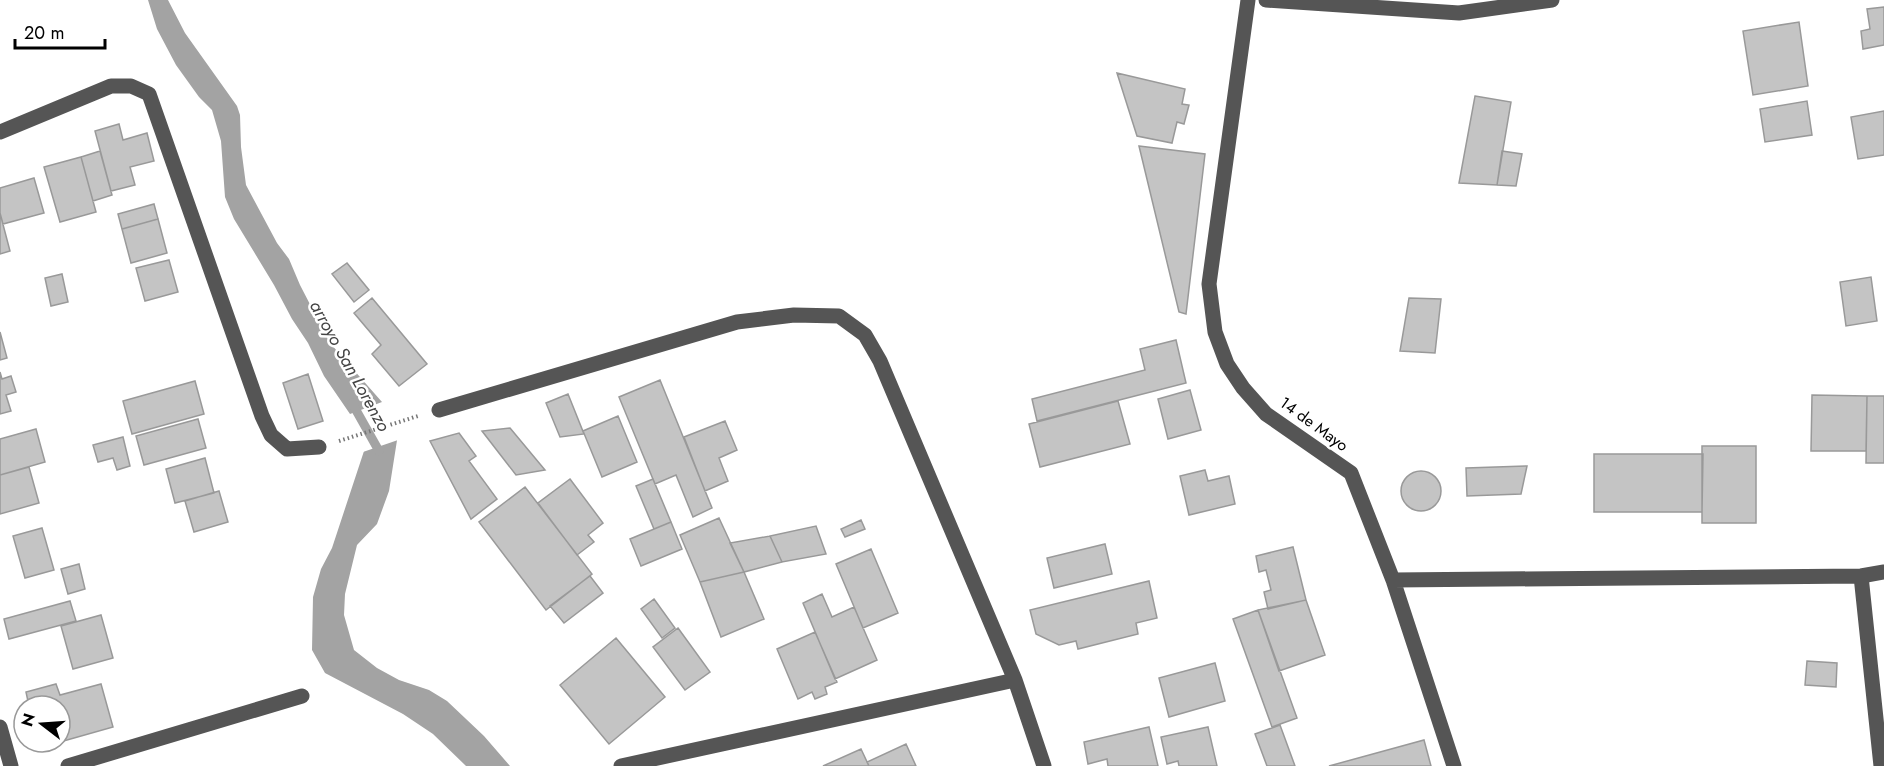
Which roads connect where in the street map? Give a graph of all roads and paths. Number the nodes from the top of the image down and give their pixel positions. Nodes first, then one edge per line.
1 (1248, 0) edge
2 (1266, 0) edge
3 (1552, 0) edge
4 (0, 132) edge
5 (439, 410) joint
6 (320, 447) joint
7 (1884, 573) edge
8 (1861, 576) junction
9 (1393, 580) junction
10 (1015, 680) junction
11 (302, 696) dead end
12 (0, 728) edge
13 (11, 766) edge
14 (68, 766) edge
15 (621, 766) edge
16 (1044, 766) edge
17 (1454, 766) edge
18 (1881, 766) edge

1 - 9 street, 14 de Mayo
2 - 3 street
4 - 6 street
5 - 6 path
5 - 10 street
7 - 8 street
8 - 9 street
8 - 18 street
9 - 17 street, 14 de Mayo
10 - 15 street
10 - 16 street
11 - 14 street
12 - 13 street

